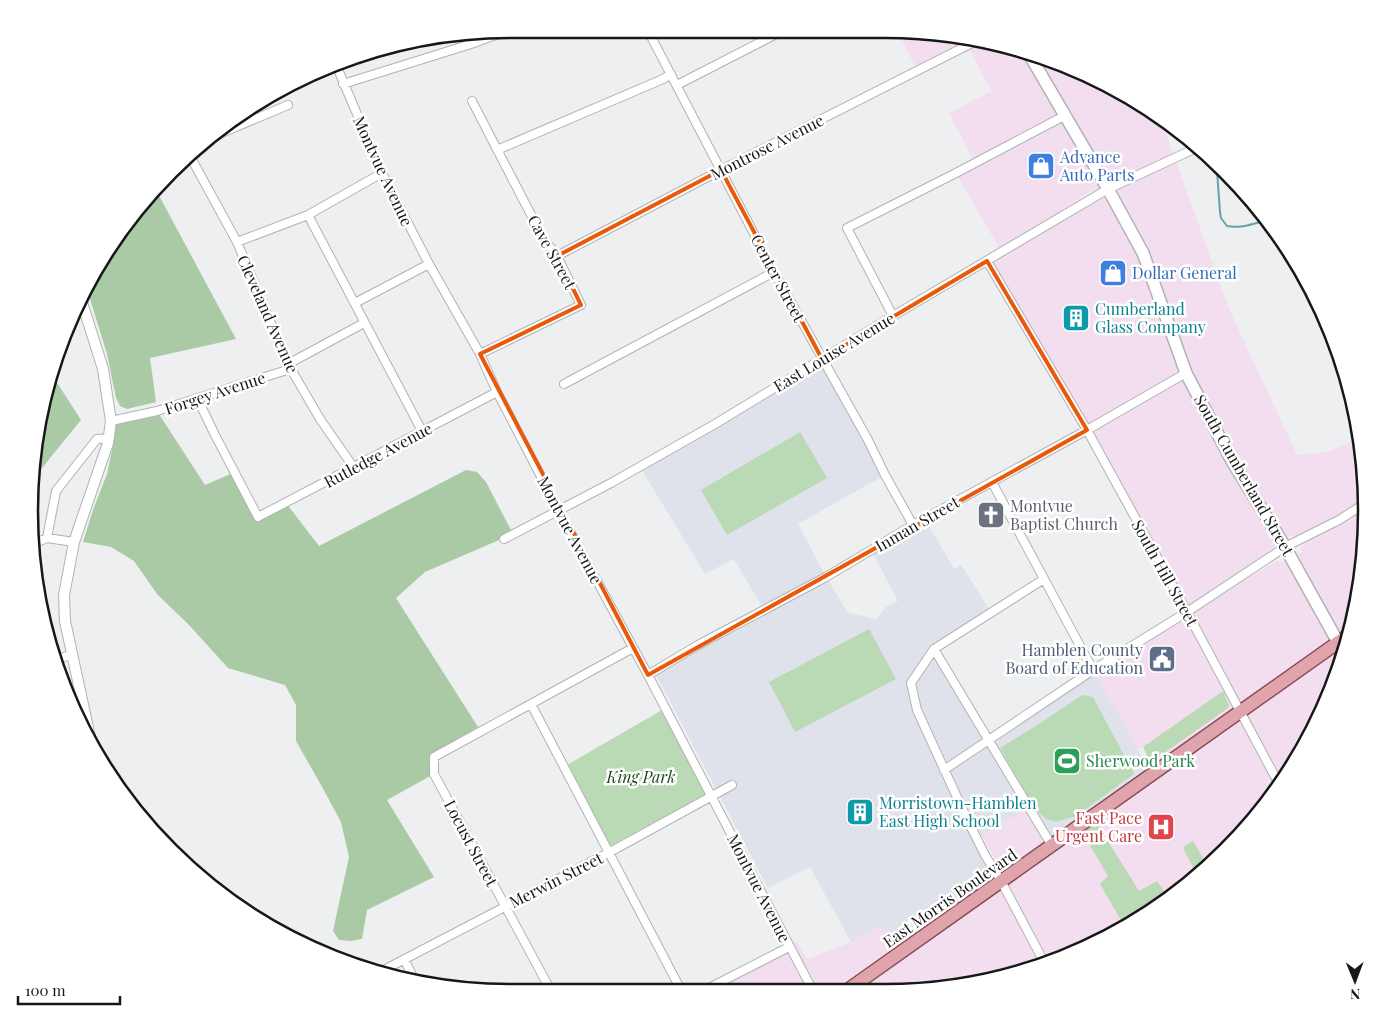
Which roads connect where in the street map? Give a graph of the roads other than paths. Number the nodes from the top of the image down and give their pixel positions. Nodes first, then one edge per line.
1 (652, 38) edge
2 (770, 38) edge
3 (485, 39) edge
4 (967, 45) edge
5 (1033, 62) edge
6 (338, 70) edge
7 (671, 74) junction
8 (343, 84) junction
9 (677, 85) junction
10 (472, 100) dead end
11 (288, 105) dead end
12 (1064, 116) junction
13 (232, 129) edge
14 (497, 150) junction
15 (1191, 151) edge
16 (193, 161) edge
17 (721, 170) junction
18 (382, 173) junction
19 (1108, 189) junction
20 (308, 215) junction
21 (236, 242) junction
22 (557, 256) junction
23 (987, 261) junction
24 (429, 264) junction
25 (774, 272) junction
26 (356, 303) junction
27 (83, 307) edge
28 (893, 316) junction
29 (364, 323) junction
30 (480, 354) junction
31 (822, 359) junction
32 (288, 364) junction
33 (1186, 373) junction
34 (564, 384) dead end
35 (497, 392) junction
36 (197, 398) junction
37 (111, 420) junction
38 (1087, 430) junction
39 (422, 431) junction
40 (109, 438) junction
41 (354, 468) junction
42 (992, 482) junction
43 (1358, 508) edge
44 (559, 511) junction
45 (913, 525) junction
46 (47, 538) junction
47 (504, 539) dead end
48 (39, 541) edge
49 (74, 542) junction
50 (1286, 547) junction
51 (1044, 579) junction
52 (1187, 612) junction
53 (1339, 638) edge
54 (633, 648) junction
55 (1336, 648) edge
56 (934, 649) junction
57 (72, 655) junction
58 (61, 658) edge
59 (1093, 670) junction
60 (648, 675) junction
61 (531, 704) junction
62 (1240, 711) junction
63 (86, 721) edge
64 (990, 741) junction
65 (944, 770) junction
66 (1275, 777) edge
67 (732, 785) dead end
68 (712, 797) junction
69 (1052, 846) junction
70 (610, 852) junction
71 (1001, 881) junction
72 (505, 906) junction
73 (789, 947) junction
74 (1041, 956) edge
75 (404, 959) junction
76 (389, 967) edge
77 (411, 972) edge
78 (547, 984) edge
79 (678, 984) edge
80 (718, 984) edge
81 (809, 984) edge
82 (856, 984) edge

1 - 7 street, Center Street
2 - 9 street
3 - 8 street
4 - 17 street, Montrose Avenue
5 - 12 main road, South Cumberland Street
6 - 8 street, Montvue Avenue
7 - 9 street, Center Street
7 - 14 street
8 - 18 street, Montvue Avenue
9 - 17 street, Center Street
10 - 14 street, Cave Street
11 - 13 street
12 - 19 main road, South Cumberland Street
12 - 28 street
14 - 22 street, Cave Street
15 - 19 street, East Louise Avenue
16 - 21 street, Cleveland Avenue
17 - 22 street, Montrose Avenue
17 - 25 street, Center Street
18 - 20 street
18 - 24 street, Montvue Avenue
19 - 23 street, East Louise Avenue
19 - 33 main road, South Cumberland Street
20 - 21 street
20 - 26 street
21 - 32 street, Cleveland Avenue
22 - 30 street, Cave Street
23 - 28 street, East Louise Avenue
23 - 38 street, South Hill Street
24 - 26 street
24 - 30 street, Montvue Avenue
25 - 31 street, Center Street
25 - 34 street
26 - 29 street
27 - 37 street
28 - 31 street, East Louise Avenue
29 - 32 street, Forgey Avenue
29 - 39 street
30 - 35 street, Montvue Avenue
31 - 44 street, East Louise Avenue
31 - 45 street, Center Street
32 - 36 street, Forgey Avenue
32 - 41 street, Cleveland Avenue
33 - 38 street, Inman Street
33 - 50 main road, South Cumberland Street
35 - 39 street, Rutledge Avenue
35 - 44 street, Montvue Avenue
36 - 37 street, Forgey Avenue
36 - 41 street, Rutledge Avenue
37 - 40 street
38 - 42 street, Inman Street
38 - 52 street, South Hill Street
39 - 41 street, Rutledge Avenue
40 - 46 street
40 - 49 street
42 - 45 street, Inman Street
42 - 51 street
43 - 50 street
44 - 47 street, East Louise Avenue
44 - 54 street, Montvue Avenue
45 - 60 street, Inman Street
46 - 48 street
46 - 49 street
49 - 57 street
50 - 52 street
50 - 53 main road, South Cumberland Street
51 - 56 street
51 - 59 street
52 - 59 street
52 - 62 street, South Hill Street
54 - 60 street, Montvue Avenue
54 - 61 street
55 - 62 main road, East Morris Boulevard
56 - 64 street
56 - 65 street
57 - 58 street
57 - 63 street
59 - 64 street
60 - 68 street, Montvue Avenue
61 - 70 street
61 - 72 street, Locust Street
62 - 66 street, South Hill Street
62 - 69 main road, East Morris Boulevard
64 - 65 street
64 - 69 street
65 - 71 street
67 - 68 street, Merwin Street
68 - 70 street, Merwin Street
68 - 73 street, Montvue Avenue
69 - 71 main road, East Morris Boulevard
70 - 72 street, Merwin Street
70 - 79 street
71 - 74 street
71 - 82 main road, East Morris Boulevard
72 - 75 street, Merwin Street
72 - 78 street, Locust Street
73 - 80 street
73 - 81 street, Montvue Avenue
75 - 76 street, Merwin Street
75 - 77 street

